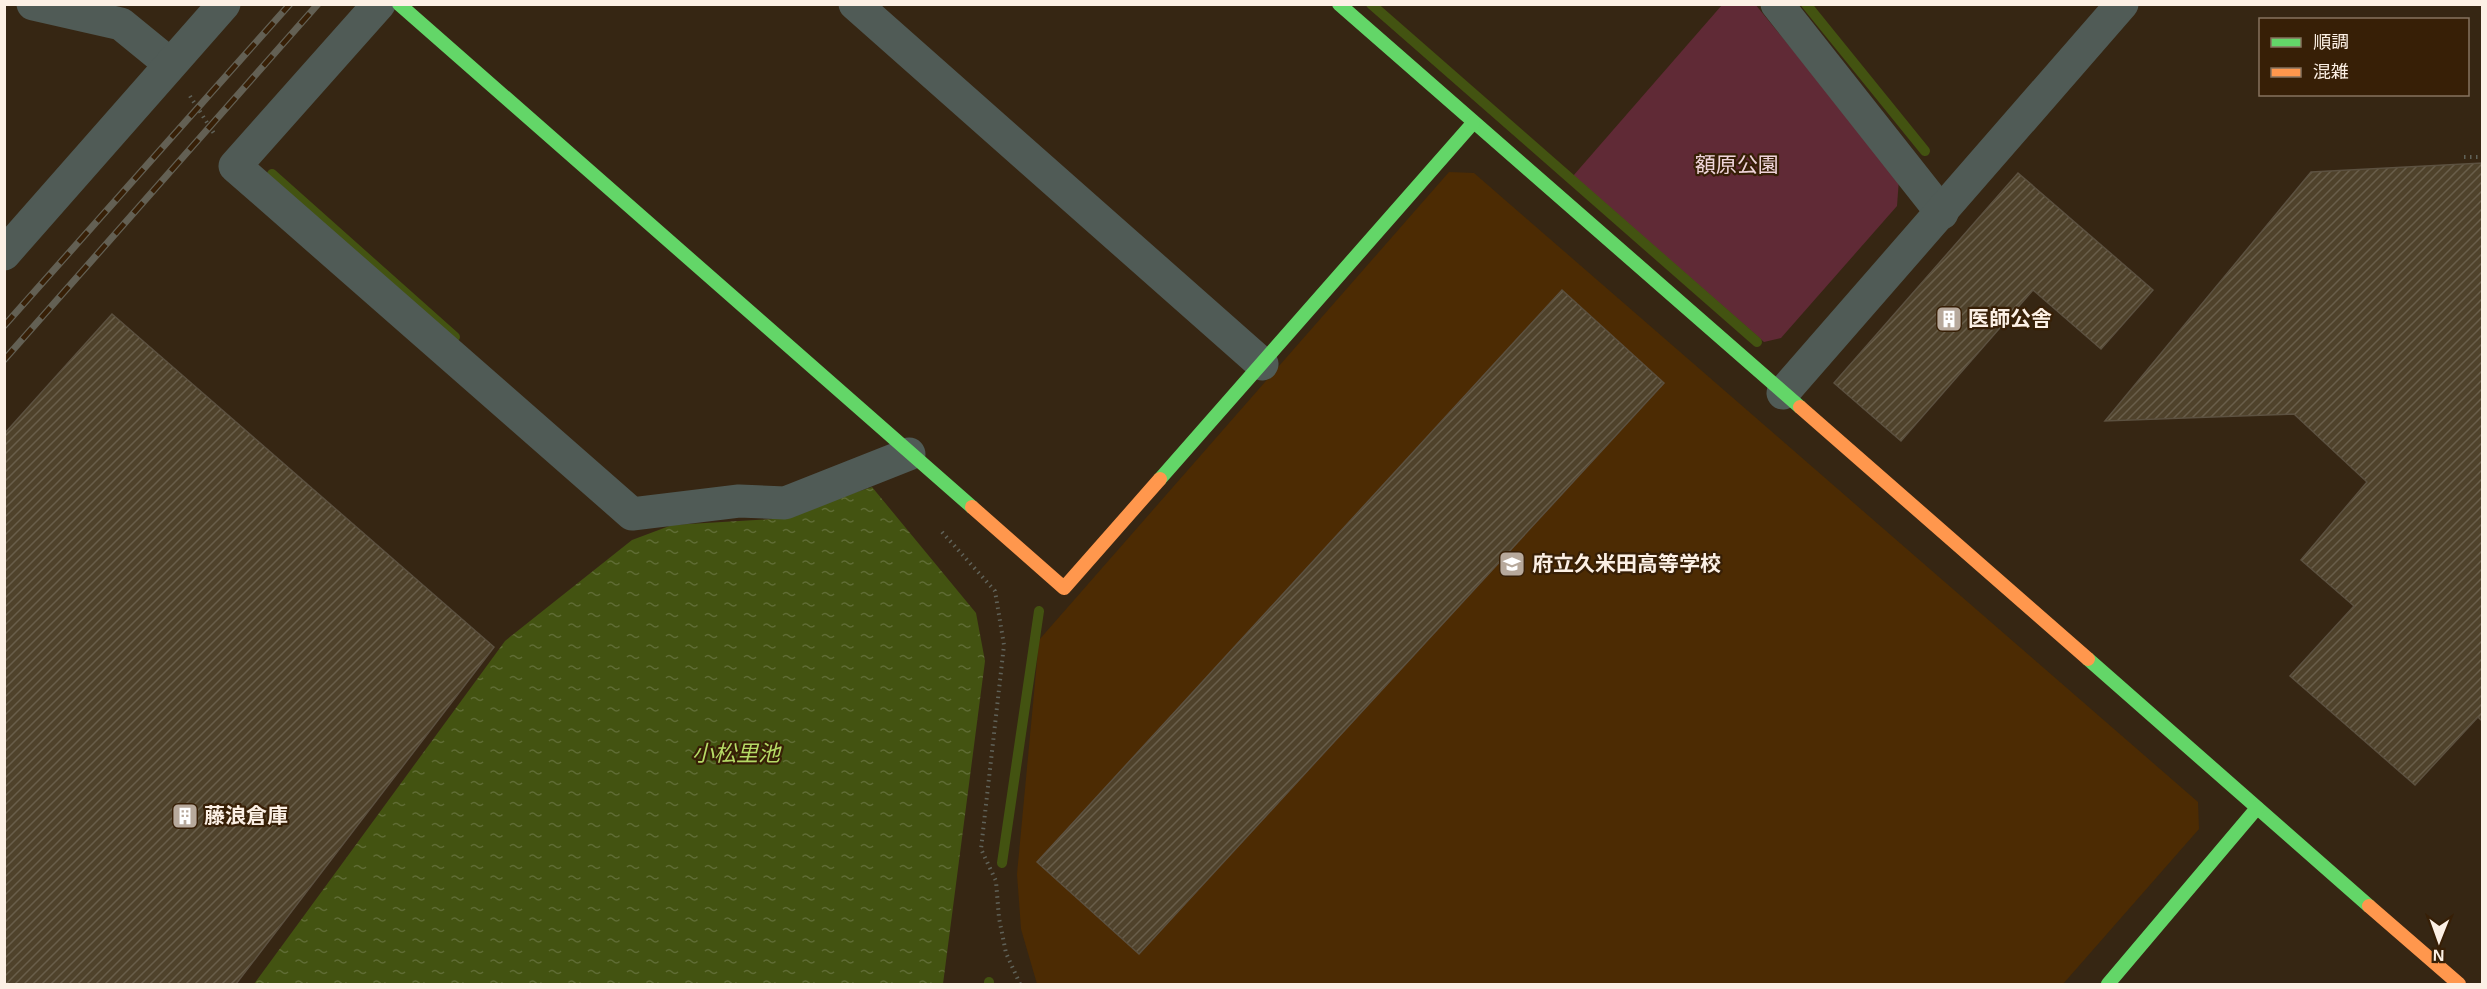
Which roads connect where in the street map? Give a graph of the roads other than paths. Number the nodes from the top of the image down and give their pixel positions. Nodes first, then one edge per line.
1 (33, 4) edge
2 (224, 4) edge
3 (379, 4) edge
4 (399, 4) edge
5 (855, 4) edge
6 (1339, 4) edge
7 (1777, 4) edge
8 (2122, 4) edge
9 (170, 64) junction
10 (1473, 123) junction
11 (1942, 213) junction
12 (4, 254) edge
13 (1262, 364) junction
14 (1783, 393) junction
15 (909, 454) junction
16 (2257, 808) junction
17 (2108, 984) edge
18 (2459, 984) edge

1 - 9 street
2 - 9 street
3 - 15 street
4 - 15 street
5 - 13 street
6 - 10 street
7 - 11 street
8 - 11 street
9 - 12 street
10 - 13 street
10 - 14 street
11 - 14 street
13 - 15 street
14 - 16 street
16 - 17 street
16 - 18 street

